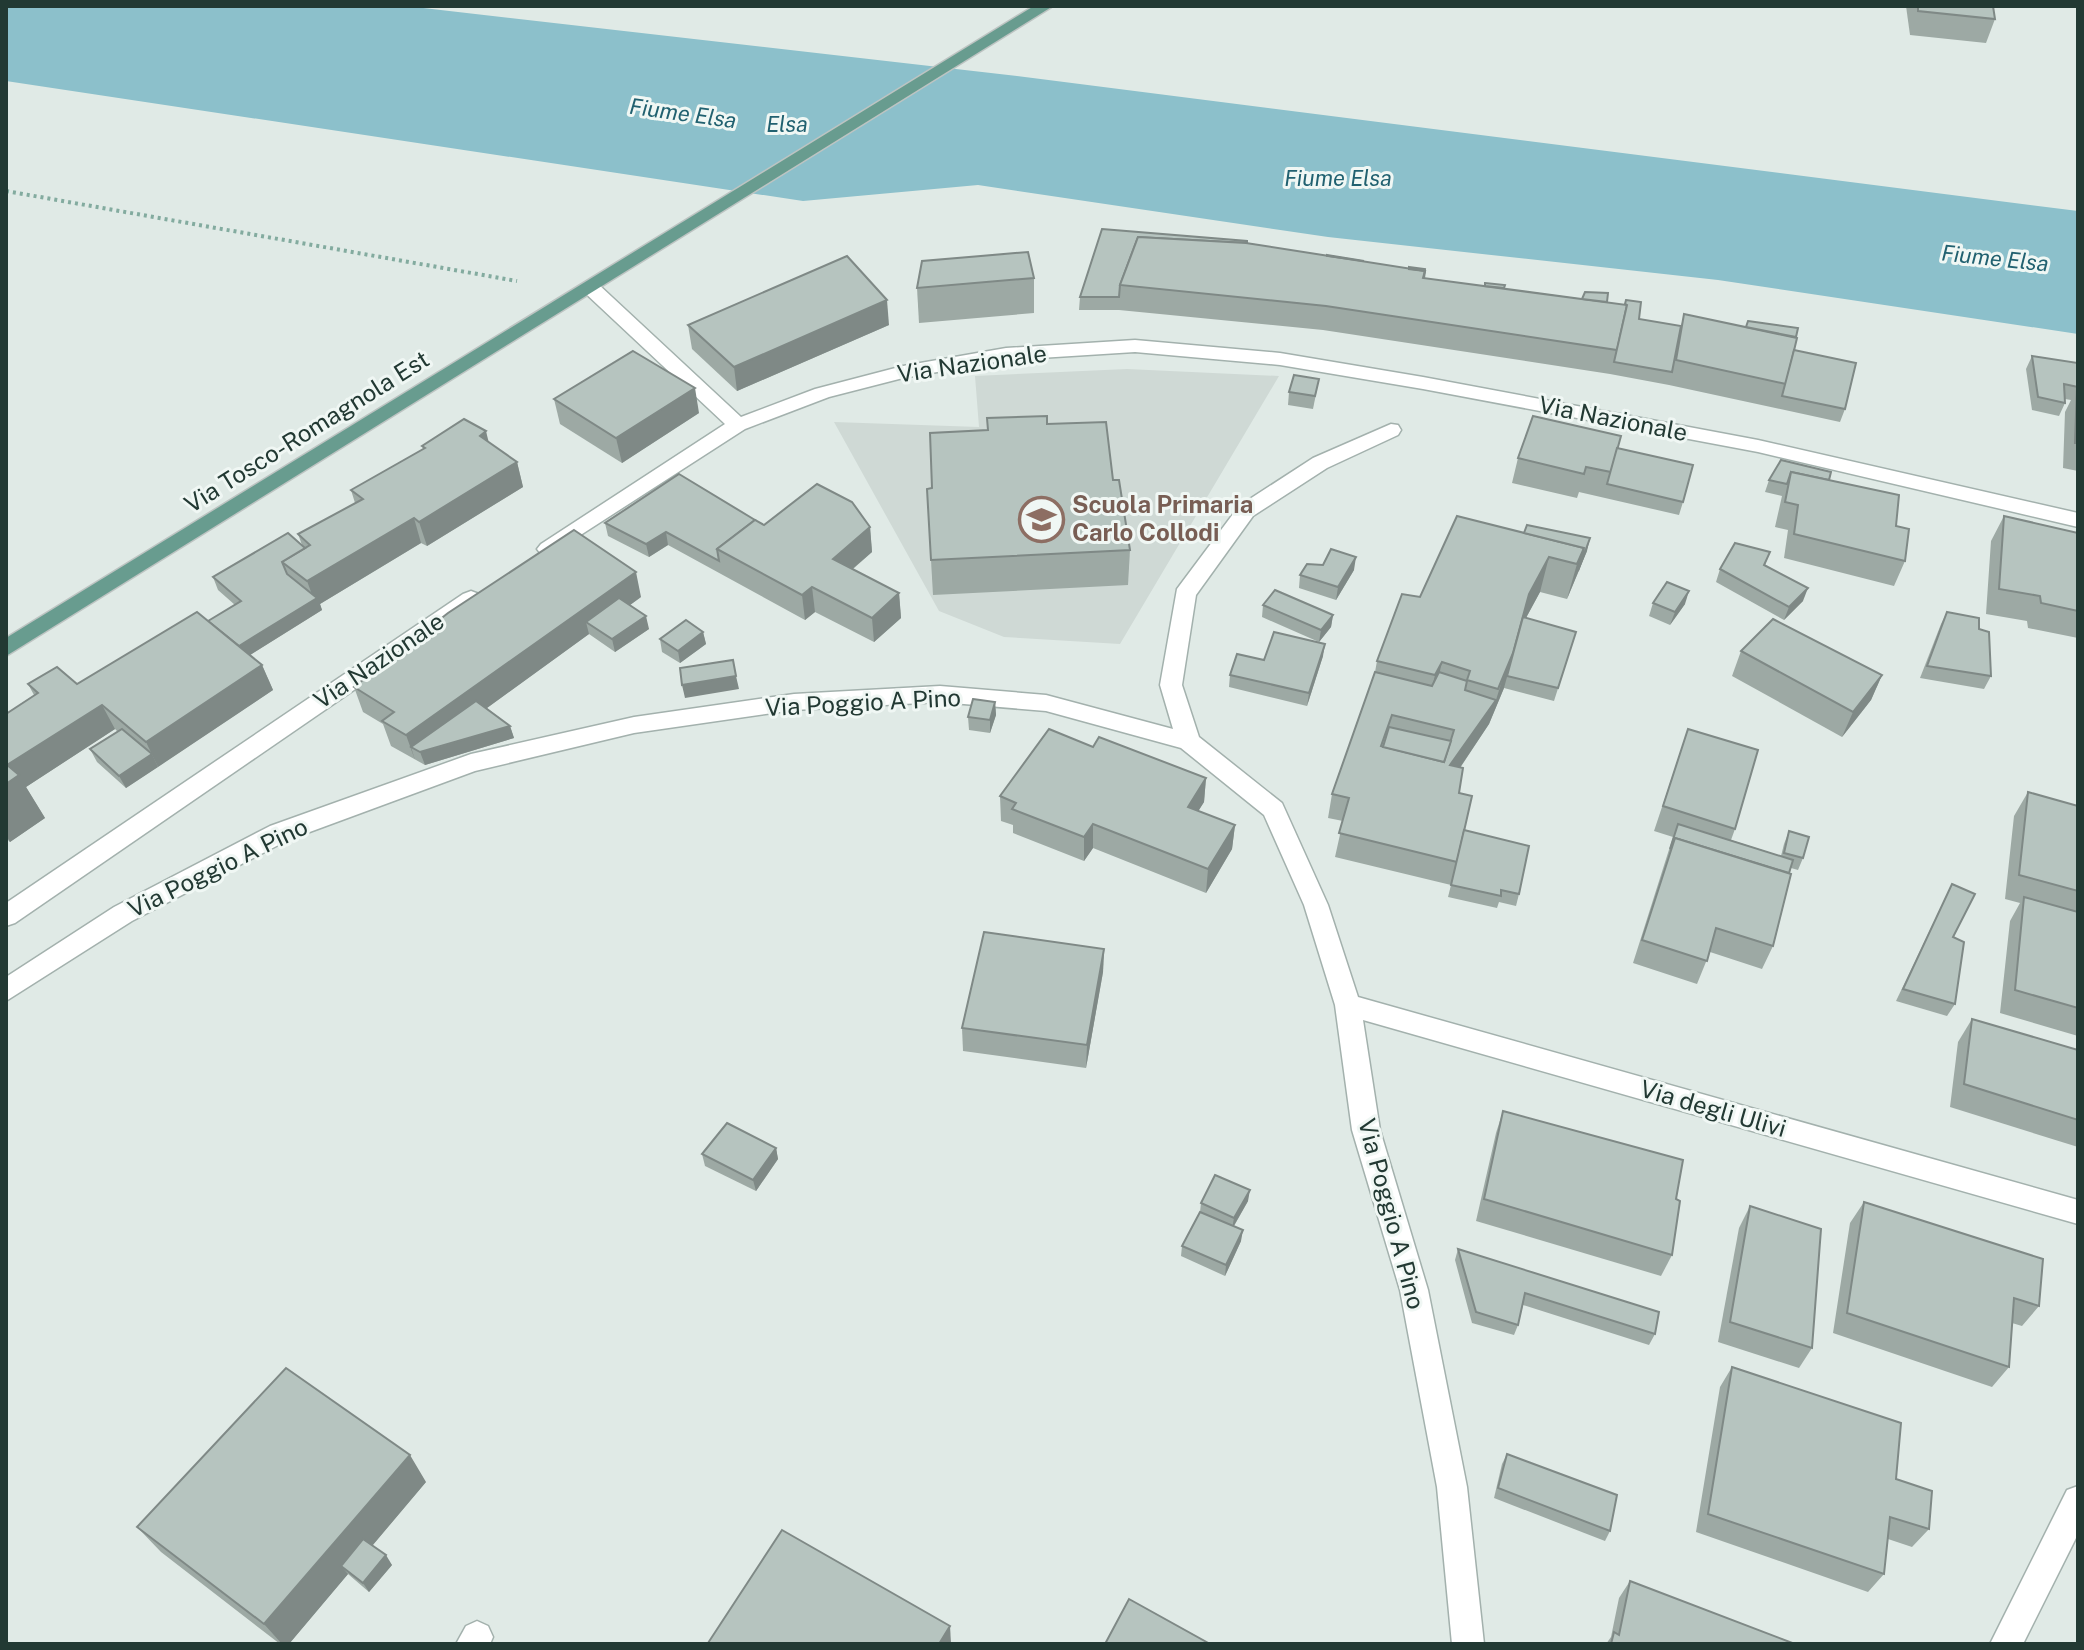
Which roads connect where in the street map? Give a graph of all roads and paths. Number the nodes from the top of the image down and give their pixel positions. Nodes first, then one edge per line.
1 (1045, 6) edge
2 (6, 191) edge
3 (591, 288) junction
4 (738, 425) junction
5 (1391, 430) dead end
6 (2078, 520) edge
7 (530, 561) edge
8 (491, 586) edge
9 (6, 648) edge
10 (1189, 742) junction
11 (6, 916) edge
12 (6, 990) edge
13 (1348, 1005) junction
14 (2078, 1212) edge
15 (2078, 1501) edge
16 (1468, 1644) edge
17 (2006, 1644) edge

1 - 3 main road, Via Tosco-Romagnola Est
2 - 3 path
3 - 4 street
3 - 9 main road, Via Tosco-Romagnola Est
4 - 6 street, Via Nazionale
4 - 7 street, Via Nazionale
5 - 10 street
8 - 11 street, Via Nazionale
10 - 12 street, Via Poggio A Pino
10 - 13 street, Via Poggio A Pino
13 - 14 street, Via degli Ulivi
13 - 16 street, Via Poggio A Pino
15 - 17 street

